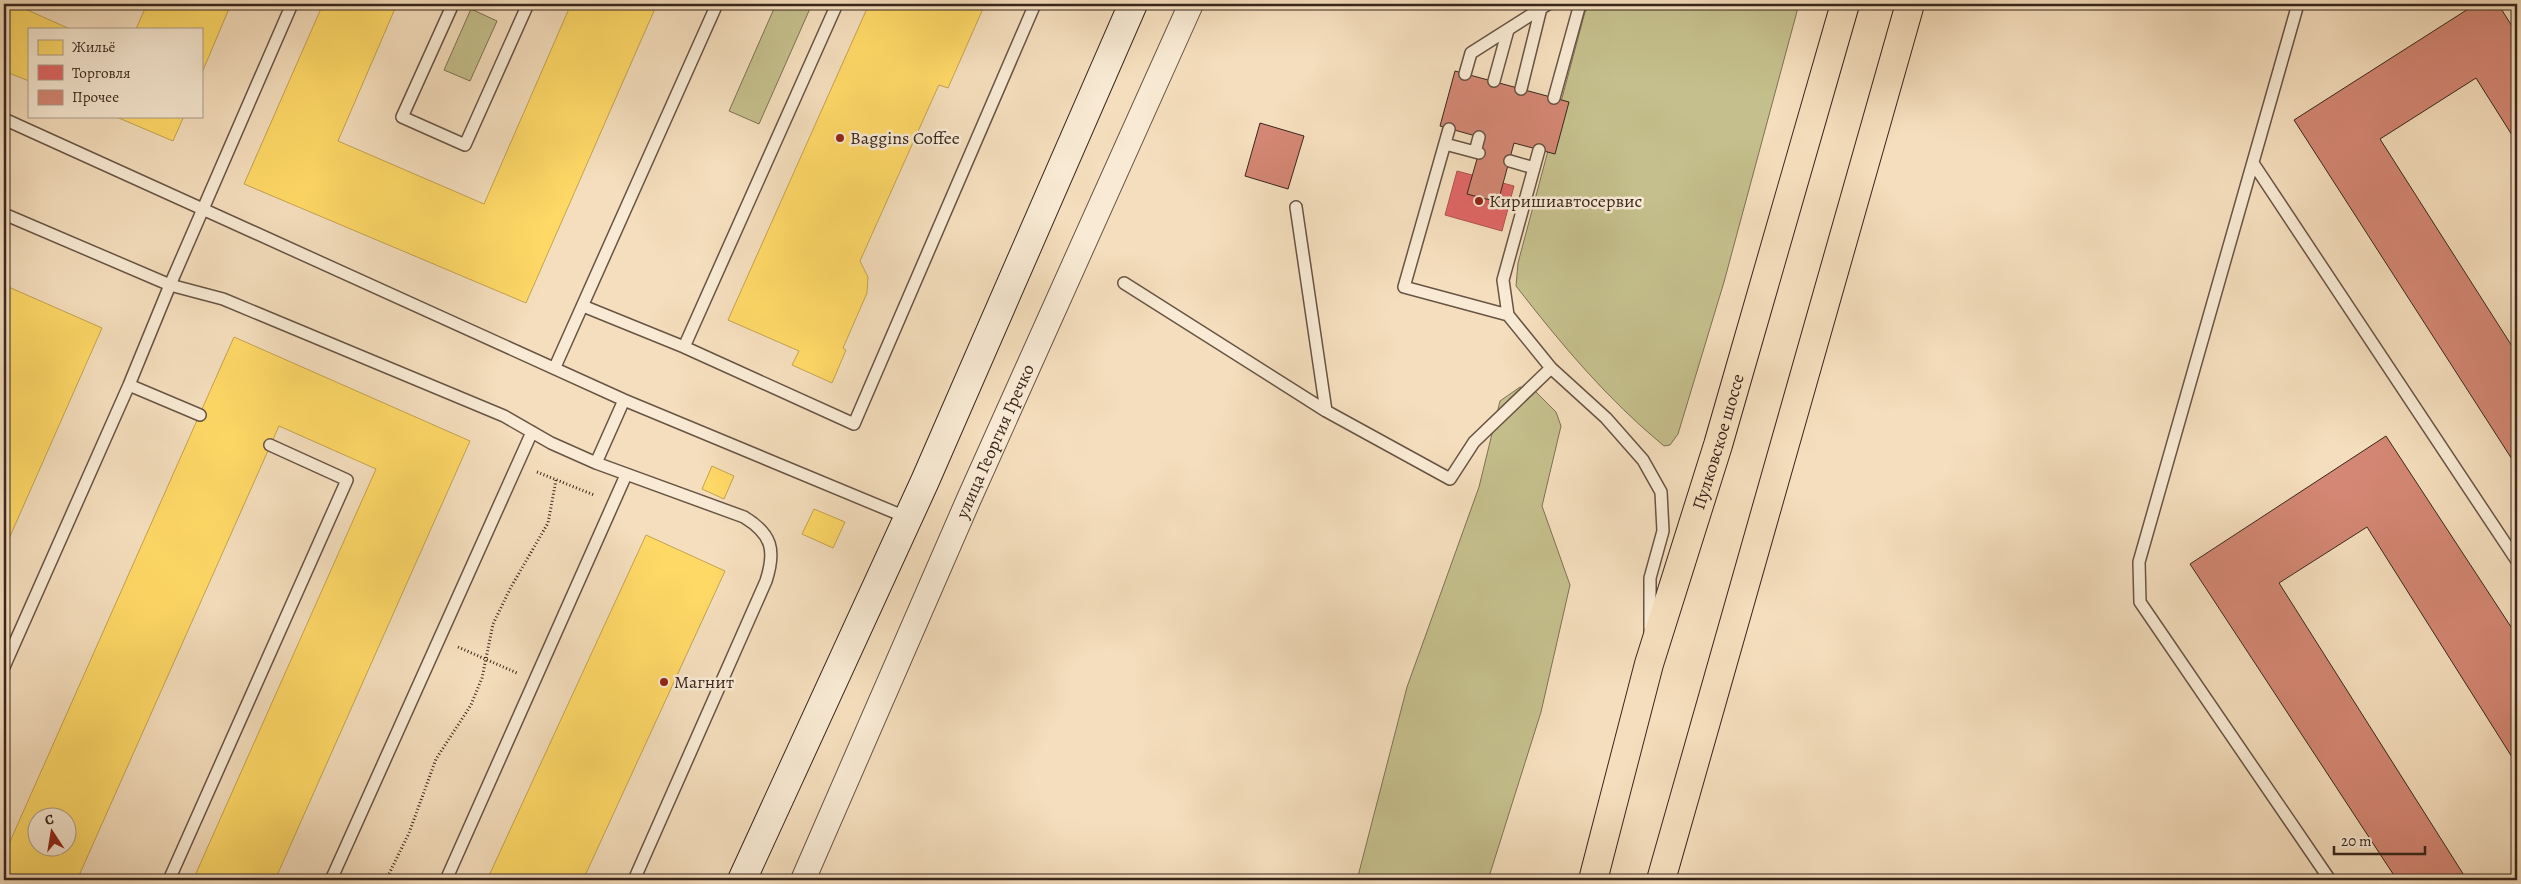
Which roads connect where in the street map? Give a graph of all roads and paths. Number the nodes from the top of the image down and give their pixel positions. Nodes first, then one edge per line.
1 (292, 4) edge
2 (528, 4) edge
3 (717, 4) edge
4 (836, 4) edge
5 (1035, 4) edge
6 (1133, 4) edge
7 (1191, 4) edge
8 (1580, 4) edge
9 (1845, 4) edge
10 (1910, 4) edge
11 (2298, 4) edge
12 (448, 5) edge
13 (1544, 6) edge
14 (1508, 30) junction
15 (1465, 74) dead end
16 (1494, 82) dead end
17 (1521, 89) dead end
18 (1554, 98) dead end
19 (4, 119) edge
20 (1449, 129) dead end
21 (1479, 137) dead end
22 (1445, 144) junction
23 (1539, 150) dead end
24 (1510, 161) dead end
25 (2253, 163) junction
26 (1534, 168) junction
27 (1296, 207) dead end
28 (204, 208) junction
29 (4, 214) edge
30 (1124, 283) dead end
31 (170, 285) junction
32 (583, 306) junction
33 (1508, 315) junction
34 (684, 347) junction
35 (555, 367) junction
36 (1551, 368) junction
37 (130, 385) junction
38 (624, 400) junction
39 (1326, 410) junction
40 (200, 415) dead end
41 (532, 432) junction
42 (270, 445) dead end
43 (596, 463) junction
44 (518, 464) junction
45 (626, 475) junction
46 (556, 480) junction
47 (613, 503) junction
48 (908, 518) junction
49 (2517, 561) edge
50 (439, 639) junction
51 (486, 659) junction
52 (1649, 664) junction
53 (4, 666) edge
54 (535, 681) junction
55 (170, 880) edge
56 (331, 880) edge
57 (386, 880) edge
58 (446, 880) edge
59 (634, 880) edge
60 (742, 880) edge
61 (803, 880) edge
62 (1593, 880) edge
63 (1661, 880) edge
64 (2330, 880) edge

1 - 28 lane
2 - 12 lane
3 - 32 lane
4 - 34 lane
5 - 34 lane
6 - 48 street
7 - 61 street, улица Георгия Гречко
8 - 18 lane
9 - 52 highway, Пулковское шоссе
10 - 63 highway
11 - 25 lane
13 - 14 lane
13 - 17 lane
14 - 15 lane
14 - 16 lane
19 - 28 lane
20 - 22 lane
21 - 22 lane
22 - 33 lane
23 - 26 lane
24 - 26 lane
25 - 49 lane
25 - 64 lane
26 - 33 lane
27 - 39 lane
28 - 31 lane
28 - 35 lane
29 - 31 lane
30 - 39 lane
31 - 37 lane
31 - 41 lane
32 - 34 lane
32 - 35 lane
33 - 36 lane
35 - 38 lane
36 - 39 lane
36 - 52 lane
37 - 40 lane
37 - 53 lane
38 - 43 lane
38 - 48 lane
41 - 43 lane
41 - 44 lane
42 - 55 lane
43 - 45 lane
44 - 46 path
44 - 50 lane
45 - 47 lane
45 - 59 lane
46 - 47 path
46 - 51 path
47 - 54 lane
48 - 60 street
50 - 51 path
50 - 56 lane
51 - 54 path
51 - 57 path
52 - 62 highway, Пулковское шоссе
54 - 58 lane

